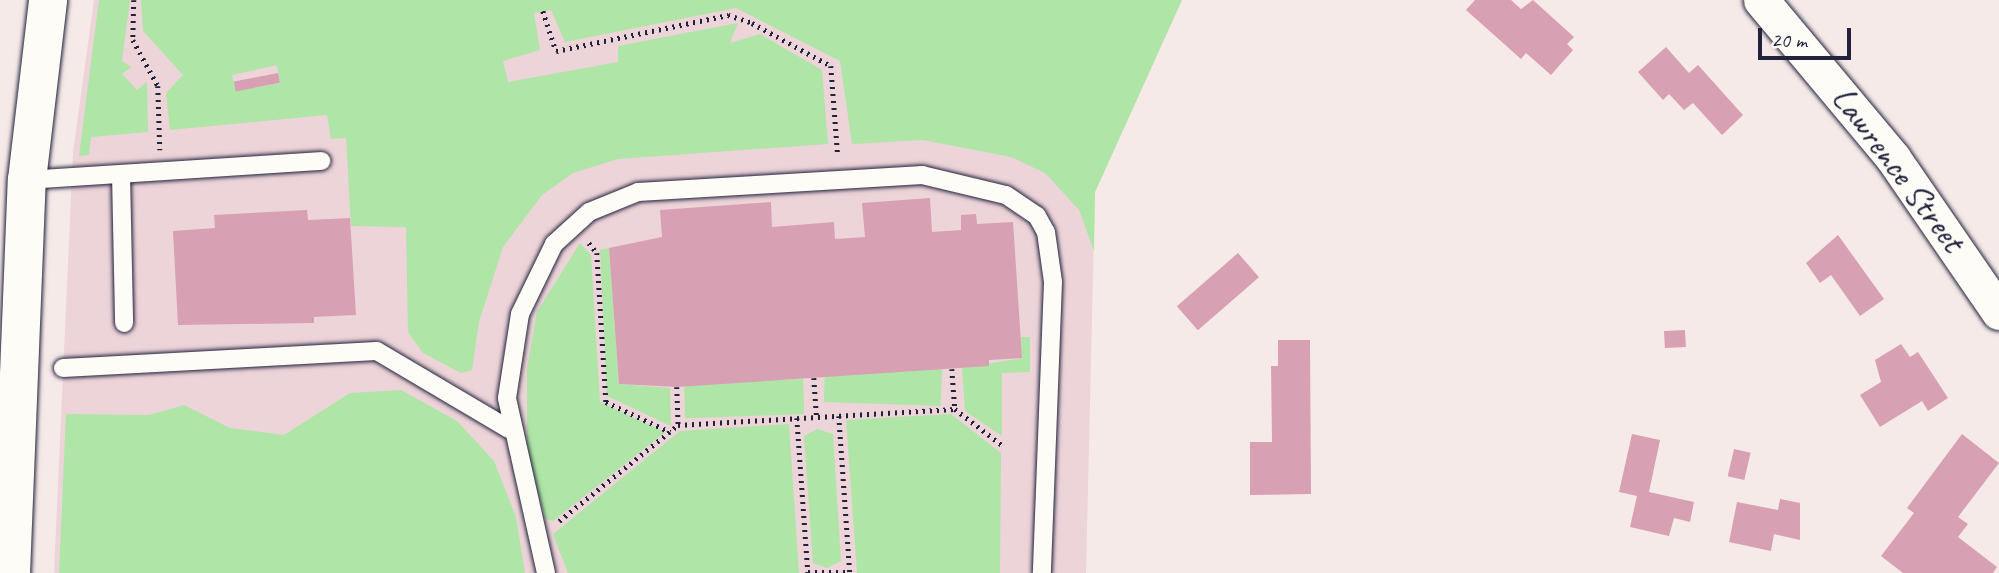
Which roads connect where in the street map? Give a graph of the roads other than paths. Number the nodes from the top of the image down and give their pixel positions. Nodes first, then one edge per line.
1 (48, 0) edge
2 (1762, 0) edge
3 (321, 161) dead end
4 (121, 174) junction
5 (27, 180) junction
6 (1999, 312) edge
7 (124, 323) dead end
8 (63, 368) dead end
9 (509, 429) junction
10 (11, 573) edge
11 (546, 573) edge
12 (1042, 573) edge

1 - 5 street
2 - 6 street, Lawrence Street
3 - 4 lane
4 - 5 lane
4 - 7 lane
5 - 10 street
8 - 9 lane
9 - 11 lane
9 - 12 lane

